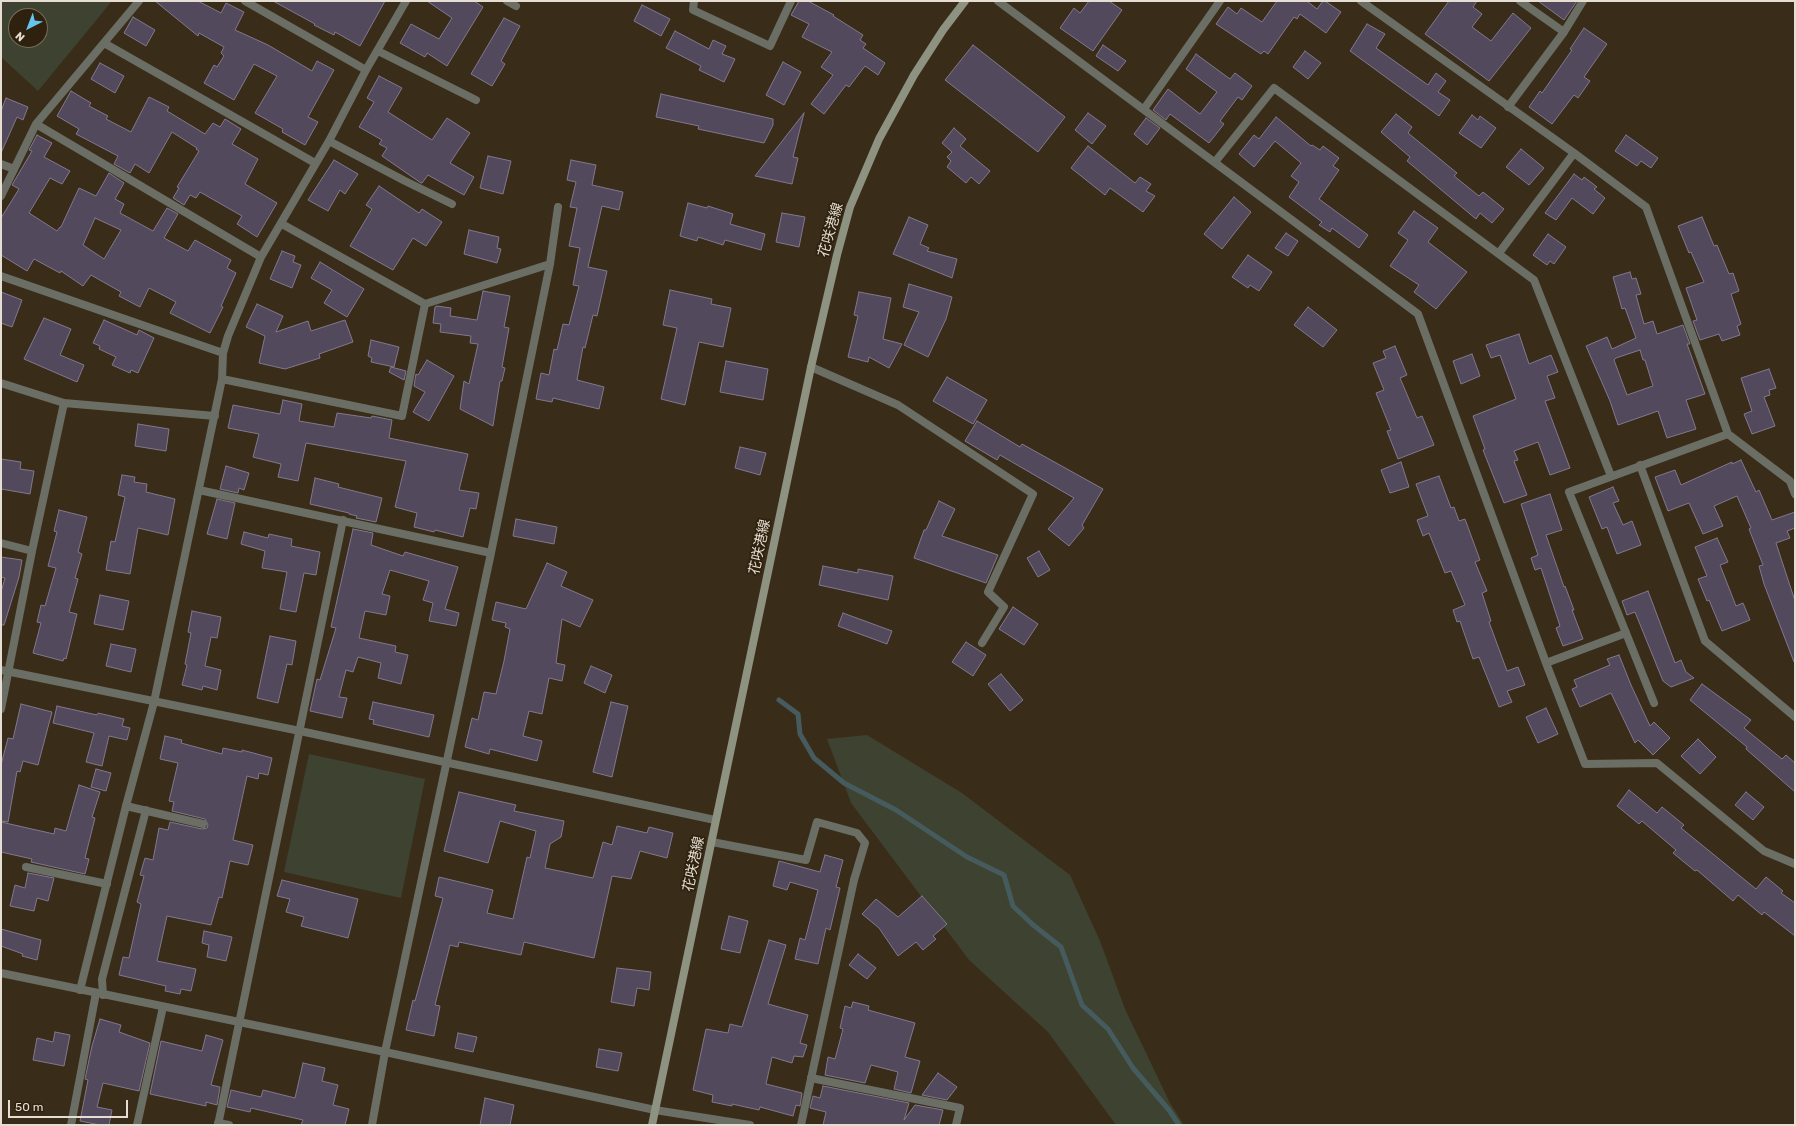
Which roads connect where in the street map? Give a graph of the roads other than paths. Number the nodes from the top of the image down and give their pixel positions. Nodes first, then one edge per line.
1 (139, 1) edge
2 (245, 1) edge
3 (406, 1) edge
4 (507, 1) edge
5 (694, 1) edge
6 (791, 1) edge
7 (965, 1) edge
8 (998, 1) edge
9 (1220, 1) edge
10 (1361, 1) edge
11 (1520, 1) edge
12 (1583, 1) edge
13 (516, 6) dead end
14 (1564, 32) junction
15 (104, 43) junction
16 (378, 51) junction
17 (366, 70) junction
18 (476, 100) dead end
19 (1508, 107) junction
20 (1144, 109) junction
21 (36, 124) junction
22 (329, 141) junction
23 (1574, 153) junction
24 (1215, 162) junction
25 (315, 163) junction
26 (1, 164) edge
27 (14, 169) junction
28 (1, 196) edge
29 (452, 204) dead end
30 (558, 207) dead end
31 (282, 224) junction
32 (1499, 252) junction
33 (261, 257) junction
34 (550, 264) junction
35 (1, 276) edge
36 (425, 304) junction
37 (223, 353) junction
38 (811, 367) junction
39 (222, 379) junction
40 (1, 383) edge
41 (64, 403) junction
42 (215, 416) junction
43 (1728, 434) junction
44 (1640, 465) junction
45 (1611, 476) junction
46 (199, 490) junction
47 (1795, 494) edge
48 (343, 520) junction
49 (1, 543) edge
50 (32, 551) junction
51 (491, 553) junction
52 (1626, 633) junction
53 (982, 643) dead end
54 (1546, 663) junction
55 (5, 671) edge
56 (154, 702) junction
57 (1654, 703) dead end
58 (1, 709) edge
59 (1795, 717) edge
60 (300, 731) junction
61 (447, 762) junction
62 (126, 806) junction
63 (146, 810) junction
64 (715, 820) junction
65 (203, 824) dead end
66 (712, 842) junction
67 (1795, 864) edge
68 (26, 867) dead end
69 (107, 884) junction
70 (1, 973) edge
71 (80, 990) junction
72 (99, 994) junction
73 (163, 1007) junction
74 (239, 1023) junction
75 (385, 1052) junction
76 (811, 1078) junction
77 (654, 1110) junction
78 (218, 1124) edge
79 (71, 1125) edge
80 (137, 1125) edge
81 (229, 1125) edge
82 (372, 1125) edge
83 (652, 1125) edge
84 (750, 1125) edge
85 (801, 1125) edge
86 (956, 1125) edge

1 - 15 street
2 - 17 street
3 - 16 street
4 - 13 street
5 - 6 street
7 - 38 main road, 花咲港線
8 - 20 street
9 - 20 street
10 - 19 street
11 - 14 street
12 - 14 street
14 - 19 street
15 - 21 street
15 - 25 street
16 - 17 street
16 - 18 street
17 - 22 street
19 - 23 street
20 - 24 street
21 - 27 street
21 - 33 street
22 - 25 street
22 - 29 street
23 - 32 street
23 - 43 street
24 - 32 street
24 - 54 street
25 - 31 street
26 - 27 street
27 - 28 street
30 - 34 street
31 - 33 street
31 - 36 street
32 - 45 street
33 - 37 street
34 - 36 street
34 - 51 street
35 - 37 street
36 - 39 street
37 - 39 street
38 - 53 street
38 - 64 main road, 花咲港線
39 - 42 street
40 - 41 street
41 - 42 street
41 - 50 street
42 - 46 street
43 - 44 street
43 - 47 street
44 - 45 street
44 - 59 street
45 - 52 street
46 - 48 street
46 - 56 street
48 - 51 street
48 - 60 street
49 - 50 street
50 - 55 street
51 - 61 street
52 - 54 street
52 - 57 street
54 - 67 street
55 - 56 street
55 - 58 street
56 - 60 street
56 - 62 street
60 - 61 street
60 - 74 street
61 - 64 street
61 - 75 street
62 - 63 street
62 - 69 street
63 - 65 street
63 - 72 street
64 - 66 main road, 花咲港線
66 - 76 street
66 - 77 main road, 花咲港線
68 - 69 street
69 - 71 street
70 - 71 street
71 - 72 street
72 - 73 street
72 - 79 street
73 - 74 street
73 - 80 street
74 - 75 street
74 - 78 street
75 - 77 street
75 - 82 street
76 - 85 street
76 - 86 street
77 - 83 main road, 花咲港線
77 - 84 street
78 - 81 street

